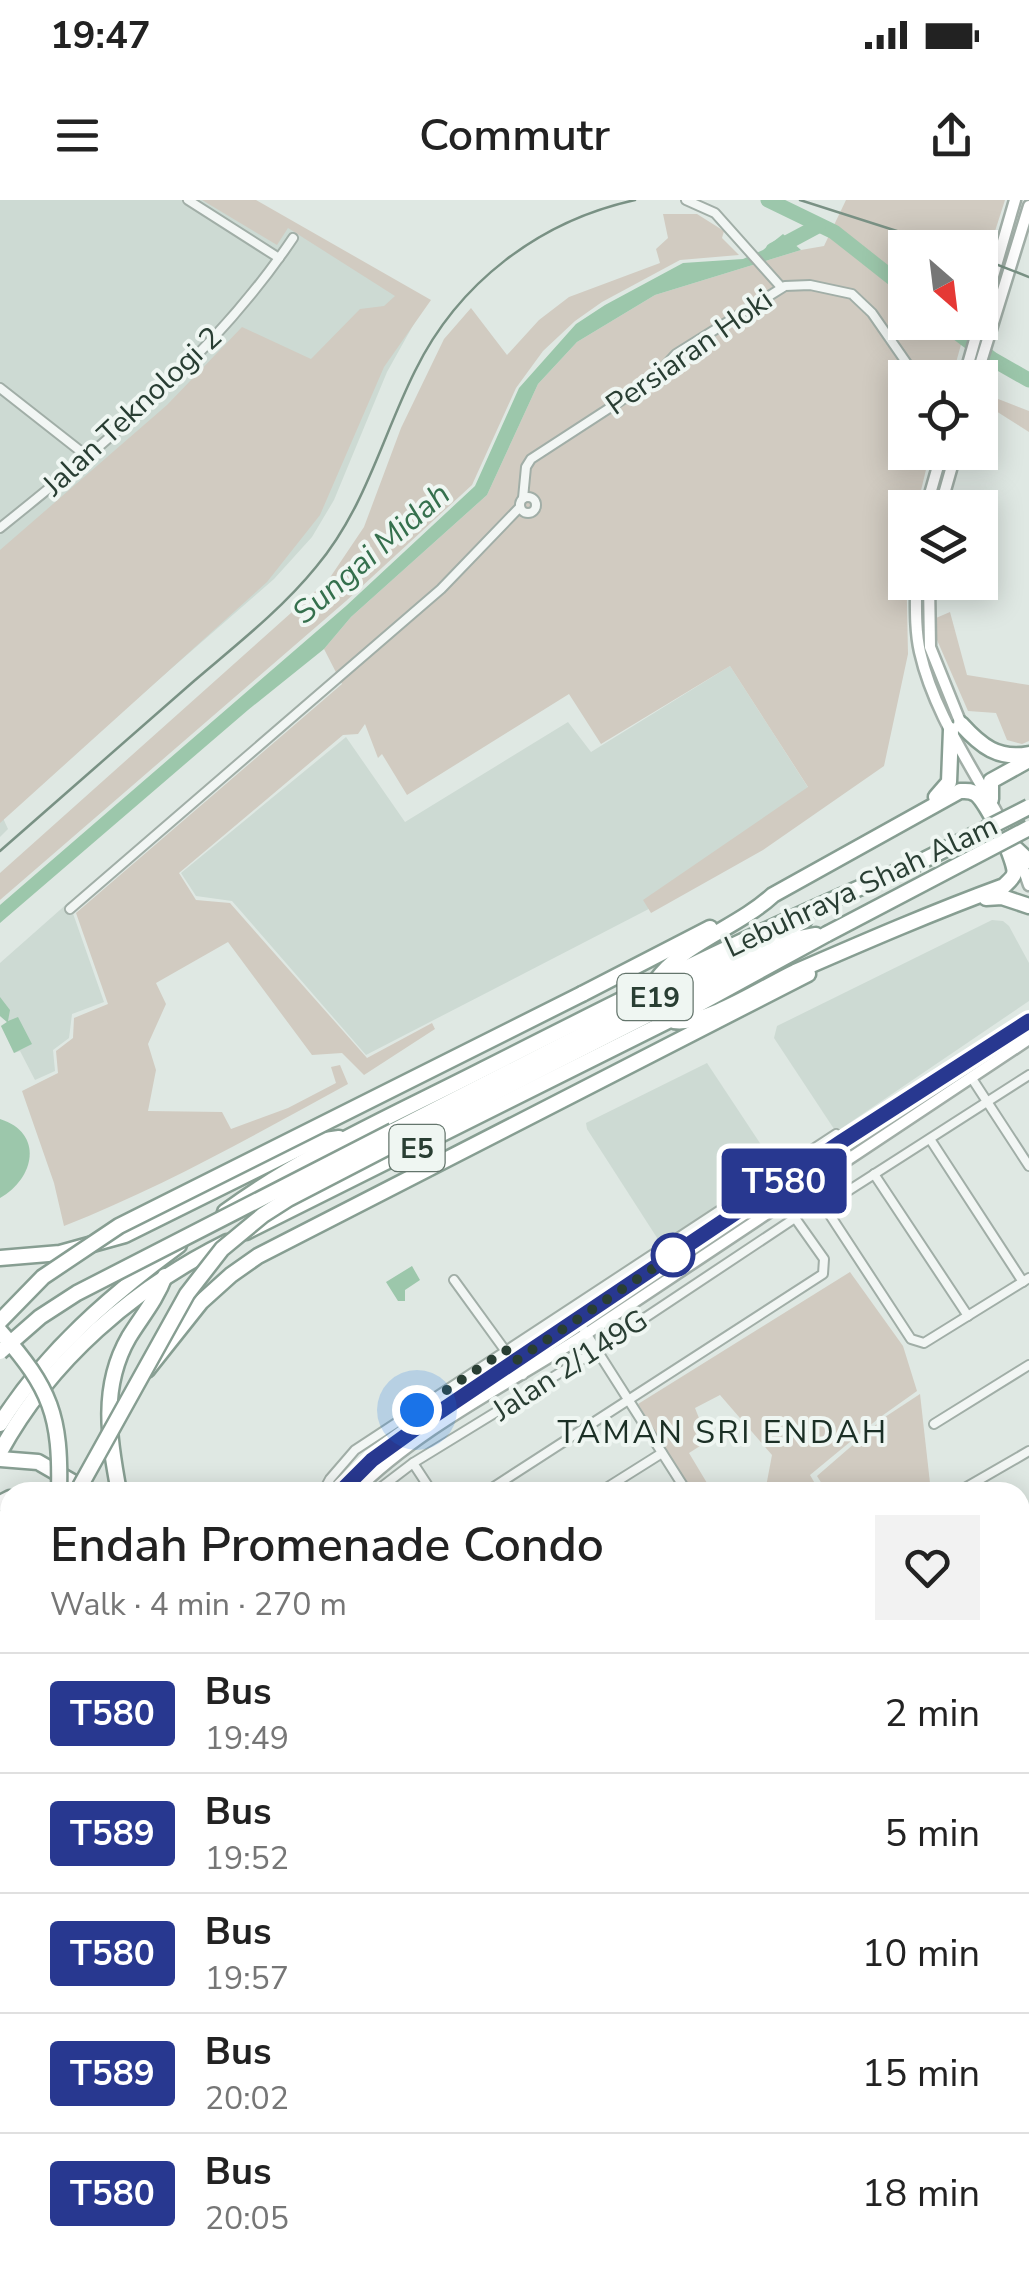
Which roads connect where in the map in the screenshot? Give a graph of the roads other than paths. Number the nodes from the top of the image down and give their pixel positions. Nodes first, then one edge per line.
1 (188, 200) edge
2 (686, 200) edge
3 (1015, 200) edge
4 (1029, 206) edge
5 (293, 238) dead end
6 (279, 258) junction
7 (998, 264) edge
8 (998, 282) edge
9 (781, 287) junction
10 (904, 360) edge
11 (0, 388) edge
12 (88, 457) junction
13 (0, 528) edge
14 (917, 600) edge
15 (929, 600) edge
16 (956, 727) junction
17 (1029, 757) edge
18 (992, 799) junction
19 (1029, 807) edge
20 (916, 813) junction
21 (1029, 828) edge
22 (1016, 849) junction
23 (1029, 860) edge
24 (916, 864) junction
25 (1029, 885) edge
26 (772, 895) junction
27 (965, 900) junction
28 (1029, 906) edge
29 (70, 908) dead end
30 (826, 934) junction
31 (824, 960) junction
32 (655, 982) junction
33 (670, 1020) junction
34 (1029, 1021) edge
35 (1029, 1039) edge
36 (1029, 1075) edge
37 (971, 1077) junction
38 (987, 1102) junction
39 (836, 1134) dead end
40 (353, 1136) junction
41 (394, 1138) junction
42 (930, 1139) junction
43 (1026, 1155) edge
44 (1029, 1166) edge
45 (874, 1174) junction
46 (0, 1258) edge
47 (165, 1276) junction
48 (454, 1280) dead end
49 (1026, 1280) edge
50 (968, 1316) junction
51 (577, 1319) junction
52 (0, 1321) edge
53 (0, 1331) edge
54 (586, 1334) junction
55 (596, 1349) junction
56 (506, 1350) junction
57 (0, 1352) edge
58 (514, 1362) junction
59 (1029, 1365) edge
60 (144, 1372) junction
61 (523, 1375) junction
62 (630, 1401) junction
63 (0, 1424) edge
64 (934, 1424) dead end
65 (1029, 1451) edge
66 (662, 1453) junction
67 (0, 1456) edge
68 (413, 1463) junction
69 (58, 1482) edge
70 (73, 1482) edge
71 (82, 1482) edge
72 (119, 1482) edge
73 (328, 1482) edge
74 (350, 1482) edge
75 (365, 1482) edge
76 (387, 1482) edge
77 (425, 1482) edge
78 (502, 1482) edge
79 (616, 1482) edge
80 (681, 1482) edge
81 (975, 1482) edge

1 - 6 street
2 - 9 street
3 - 7 street
4 - 8 street
5 - 6 street, Jalan Teknologi 2
6 - 12 street, Jalan Teknologi 2
9 - 10 street, Persiaran Hoki
9 - 29 street, Persiaran Hoki
11 - 12 street
12 - 13 street, Jalan Teknologi 2
14 - 16 street
15 - 16 street
16 - 17 highway
16 - 18 street
16 - 20 highway
17 - 18 highway
18 - 22 street
19 - 24 highway, Lebuhraya Shah Alam / E5, bridge
20 - 26 highway
20 - 27 highway
21 - 30 highway, Lebuhraya Shah Alam / E5, bridge
22 - 23 highway
22 - 25 street
24 - 32 highway, Lebuhraya Shah Alam / E5
24 - 41 highway, E19
26 - 32 highway
26 - 52 highway, bridge
27 - 28 highway
27 - 31 highway
30 - 33 highway, E5
30 - 41 highway, E19
31 - 33 highway
31 - 60 highway
32 - 40 highway, Lebuhraya Shah Alam / E5
33 - 47 highway, E5
34 - 51 street
35 - 37 street
36 - 38 street
37 - 38 street
37 - 54 street
38 - 42 street
38 - 43 street
39 - 56 street
40 - 46 highway
40 - 63 highway, Lebuhraya Shah Alam / E5
41 - 57 highway, E19, bridge
41 - 60 highway, E19, bridge
42 - 45 street
42 - 49 street
43 - 44 street
45 - 50 street
45 - 50 street
47 - 67 highway, E5
47 - 72 highway
48 - 56 street
49 - 50 street
51 - 54 street
51 - 58 street
53 - 69 highway, bridge
54 - 55 street
54 - 61 street
55 - 62 street
55 - 62 street, Jalan 2/149G
55 - 68 street, Jalan 2/149G
56 - 58 street
56 - 73 street
58 - 61 street
58 - 74 street
59 - 64 street
60 - 71 highway, E19, bridge
61 - 75 street
62 - 66 street
62 - 78 street
65 - 81 street
66 - 79 street
66 - 80 street
67 - 70 highway, bridge
68 - 76 street, Jalan 2/149G
68 - 77 street

